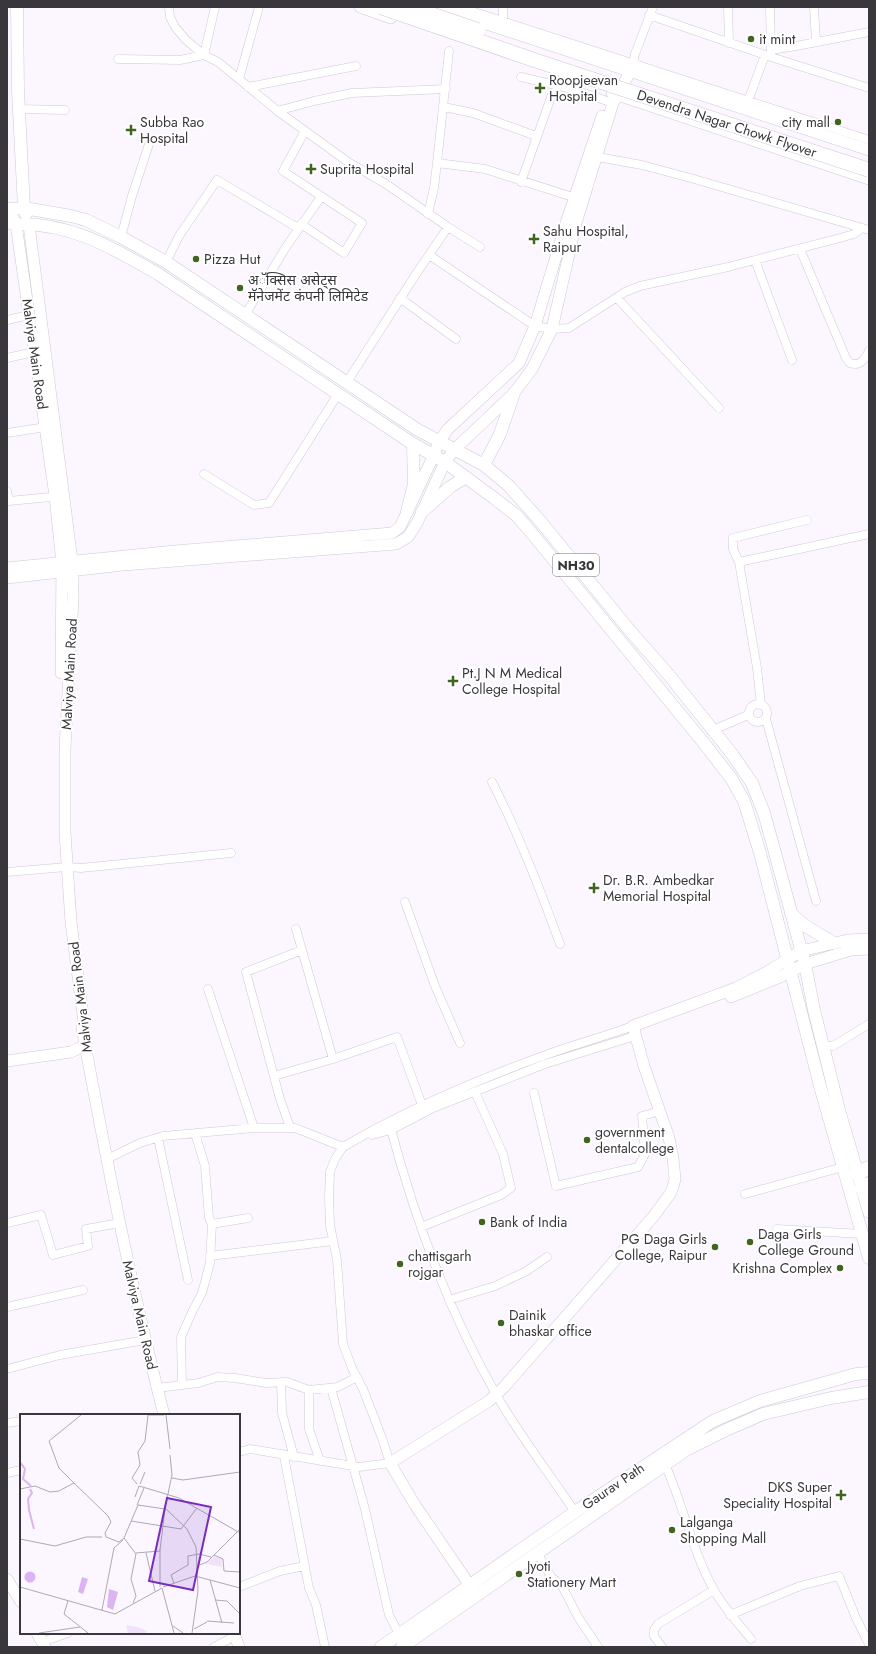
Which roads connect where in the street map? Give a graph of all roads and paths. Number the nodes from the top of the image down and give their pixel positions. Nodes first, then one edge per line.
1 (17, 7) edge
2 (169, 7) edge
3 (215, 7) edge
4 (259, 7) edge
5 (360, 7) edge
6 (380, 7) edge
7 (411, 7) edge
8 (434, 7) edge
9 (459, 7) edge
10 (503, 7) edge
11 (653, 7) edge
12 (728, 7) edge
13 (770, 7) edge
14 (814, 7) edge
15 (649, 15) junction
16 (503, 22) junction
17 (869, 32) edge
18 (816, 42) junction
19 (729, 43) junction
20 (449, 51) dead end
21 (769, 54) junction
22 (204, 55) junction
23 (118, 59) dead end
24 (356, 66) dead end
25 (629, 67) junction
26 (521, 77) dead end
27 (238, 79) junction
28 (555, 86) junction
29 (248, 87) junction
30 (869, 88) edge
31 (446, 89) junction
32 (612, 98) junction
33 (748, 101) junction
34 (444, 108) junction
35 (19, 109) junction
36 (65, 110) dead end
37 (277, 111) junction
38 (305, 131) junction
39 (536, 136) junction
40 (869, 140) edge
41 (150, 141) dead end
42 (869, 150) edge
43 (593, 156) junction
44 (869, 160) edge
45 (438, 163) junction
46 (869, 170) edge
47 (869, 179) edge
48 (521, 182) junction
49 (321, 197) junction
50 (579, 199) junction
51 (24, 208) junction
52 (7, 210) edge
53 (428, 214) junction
54 (11, 224) edge
55 (29, 225) junction
56 (300, 226) junction
57 (448, 227) junction
58 (866, 229) edge
59 (121, 236) junction
60 (480, 247) dead end
61 (800, 249) junction
62 (429, 255) junction
63 (755, 260) junction
64 (166, 262) junction
65 (400, 298) junction
66 (617, 298) junction
67 (29, 315) junction
68 (245, 315) junction
69 (7, 320) edge
70 (535, 326) junction
71 (552, 329) junction
72 (38, 336) junction
73 (456, 339) dead end
74 (869, 350) edge
75 (34, 352) junction
76 (7, 358) edge
77 (792, 360) dead end
78 (346, 382) junction
79 (514, 393) junction
80 (338, 394) junction
81 (47, 399) junction
82 (719, 408) dead end
83 (46, 427) junction
84 (7, 433) edge
85 (439, 442) junction
86 (413, 444) junction
87 (455, 449) junction
88 (439, 459) junction
89 (484, 465) junction
90 (204, 474) dead end
91 (466, 477) junction
92 (7, 491) edge
93 (60, 496) junction
94 (408, 512) junction
95 (422, 512) junction
96 (807, 520) dead end
97 (869, 534) edge
98 (739, 562) junction
99 (68, 567) junction
100 (7, 568) edge
101 (7, 578) edge
102 (761, 705) junction
103 (748, 715) junction
104 (766, 719) junction
105 (713, 730) junction
106 (492, 782) dead end
107 (231, 853) dead end
108 (64, 868) junction
109 (7, 872) edge
110 (405, 902) dead end
111 (816, 902) dead end
112 (792, 914) junction
113 (296, 929) dead end
114 (869, 939) edge
115 (834, 943) junction
116 (560, 944) dead end
117 (869, 949) edge
118 (302, 950) junction
119 (802, 951) junction
120 (787, 959) junction
121 (805, 964) junction
122 (790, 971) junction
123 (208, 989) dead end
124 (869, 1024) edge
125 (634, 1031) junction
126 (460, 1043) dead end
127 (85, 1045) junction
128 (822, 1045) junction
129 (333, 1059) junction
130 (7, 1061) edge
131 (274, 1076) junction
132 (475, 1092) junction
133 (534, 1093) dead end
134 (422, 1105) junction
135 (660, 1110) junction
136 (390, 1126) junction
137 (290, 1127) junction
138 (254, 1128) junction
139 (195, 1132) junction
140 (158, 1138) junction
141 (343, 1147) junction
142 (107, 1159) junction
143 (843, 1167) junction
144 (863, 1170) edge
145 (866, 1186) edge
146 (745, 1194) dead end
147 (869, 1212) edge
148 (248, 1218) dead end
149 (7, 1223) edge
150 (120, 1223) junction
151 (212, 1224) junction
152 (421, 1227) junction
153 (777, 1229) dead end
154 (862, 1234) junction
155 (333, 1241) junction
156 (210, 1256) junction
157 (547, 1257) dead end
158 (869, 1258) edge
159 (188, 1280) dead end
160 (83, 1290) dead end
161 (449, 1300) junction
162 (7, 1307) edge
163 (145, 1340) junction
164 (7, 1369) edge
165 (869, 1370) edge
166 (869, 1373) edge
167 (856, 1374) junction
168 (357, 1377) junction
169 (281, 1382) junction
170 (182, 1385) junction
171 (157, 1388) junction
172 (331, 1388) junction
173 (309, 1390) junction
174 (869, 1392) edge
175 (496, 1395) junction
176 (164, 1414) edge
177 (20, 1421) edge
178 (7, 1424) edge
179 (240, 1452) edge
180 (284, 1456) junction
181 (294, 1457) junction
182 (662, 1459) junction
183 (320, 1461) junction
184 (390, 1463) junction
185 (354, 1466) junction
186 (20, 1470) edge
187 (7, 1474) edge
188 (575, 1512) junction
189 (537, 1553) junction
190 (305, 1566) junction
191 (8, 1584) edge
192 (469, 1584) junction
193 (240, 1587) edge
194 (714, 1590) junction
195 (477, 1595) junction
196 (20, 1599) edge
197 (730, 1615) junction
198 (65, 1634) edge
199 (399, 1634) junction
200 (236, 1639) edge
201 (751, 1639) dead end
202 (42, 1642) edge
203 (869, 1644) edge
204 (214, 1647) edge
205 (325, 1647) edge
206 (381, 1647) edge
207 (402, 1647) edge
208 (598, 1647) edge
209 (662, 1647) edge

1 - 35 main road
2 - 22 street
3 - 22 street
4 - 27 street
5 - 32 street
6 - 46 highway, Devendra Nagar Chowk Flyover, bridge
7 - 44 highway, Devendra Nagar Chowk Flyover, bridge
8 - 25 street
9 - 16 street
10 - 16 street
11 - 15 street
12 - 19 street
13 - 21 street
14 - 18 street
15 - 19 street
15 - 25 street
16 - 25 street
17 - 18 street
18 - 21 street
19 - 21 street
20 - 31 street
21 - 30 street
21 - 33 street
22 - 23 street
22 - 27 street
24 - 29 street
25 - 32 street
25 - 33 street
25 - 42 street
26 - 28 street
27 - 29 street
28 - 32 street
28 - 39 street
29 - 37 street
31 - 34 street
31 - 37 street
32 - 43 street
32 - 47 street
33 - 40 street
34 - 39 street
34 - 45 street
35 - 36 street
35 - 51 main road
37 - 38 street
38 - 49 street
38 - 53 street
39 - 48 street
41 - 59 street
43 - 50 street
43 - 58 street
45 - 48 street
45 - 53 street
48 - 50 street
49 - 56 street
49 - 56 street
50 - 70 street
50 - 71 street
51 - 52 main road, NH30
51 - 55 main road
51 - 59 main road, NH30
52 - 54 main road, Malviya Main Road / NH30
53 - 57 street
54 - 55 main road, NH30
54 - 67 street, Malviya Main Road
55 - 72 street
55 - 80 main road, NH30
56 - 64 street
56 - 68 street
57 - 60 street
57 - 62 street
58 - 61 street
59 - 64 main road, NH30
61 - 63 street
61 - 74 street
62 - 65 street
62 - 70 street
63 - 66 street
63 - 77 street
64 - 68 main road, NH30
65 - 73 street
65 - 78 street
66 - 71 street
66 - 82 street
67 - 69 street
67 - 72 street, Malviya Main Road
68 - 78 main road, NH30
70 - 71 street
70 - 85 street
71 - 79 street
72 - 75 street, Malviya Main Road
72 - 81 street
75 - 76 street
75 - 81 street, Malviya Main Road
78 - 85 main road, NH30
79 - 87 street
79 - 89 main road
80 - 86 main road, NH30
80 - 90 street
81 - 83 street, Malviya Main Road
81 - 93 street
83 - 84 street
83 - 93 street, Malviya Main Road
85 - 87 main road, NH30
85 - 88 street
86 - 88 main road, NH30
86 - 94 main road
87 - 88 street
87 - 89 main road, NH30
88 - 91 main road, NH30
88 - 94 street
88 - 95 street
89 - 105 main road, NH30
91 - 95 main road
91 - 120 main road, NH30
92 - 93 street
93 - 99 street, Malviya Main Road
94 - 99 street
95 - 99 street
96 - 98 street
97 - 98 street
98 - 102 street
99 - 100 street
99 - 101 street
99 - 108 street, Malviya Main Road
102 - 103 street
102 - 104 street
103 - 104 street
103 - 105 street
104 - 111 street
105 - 112 main road, NH30
106 - 116 street
107 - 108 street
108 - 109 street
108 - 127 street, Malviya Main Road
110 - 126 street
112 - 115 main road
112 - 119 main road, NH30
113 - 118 street
114 - 115 street
115 - 119 street
117 - 121 street
118 - 129 street
118 - 131 street
119 - 120 street
119 - 121 main road, NH30
120 - 122 main road, NH30
120 - 125 street
121 - 122 street
121 - 128 main road, NH30
122 - 125 street
122 - 143 main road, NH30
123 - 138 street
124 - 128 street
125 - 132 street
125 - 134 street
125 - 135 street
127 - 130 street
127 - 142 street, Malviya Main Road
128 - 144 main road, NH30
129 - 131 street
129 - 134 street
131 - 137 street
132 - 136 street
132 - 152 street
133 - 135 street
134 - 136 street
135 - 175 street
136 - 141 street
136 - 152 street
137 - 138 street
137 - 141 street
138 - 139 street
139 - 140 street
139 - 151 street
140 - 142 street
140 - 159 street
141 - 155 street
142 - 150 street, Malviya Main Road
143 - 146 street
143 - 154 main road, NH30
144 - 145 main road, NH30
145 - 147 main road, NH30
148 - 151 street
149 - 150 street
150 - 163 street, Malviya Main Road
151 - 156 street
152 - 161 street
153 - 154 street
154 - 158 main road, NH30
155 - 156 street
155 - 168 street
156 - 170 street
157 - 161 street
160 - 162 street
161 - 175 street
163 - 164 street
163 - 171 street, Malviya Main Road
165 - 167 main road
166 - 167 main road, Gaurav Path
167 - 182 main road, Gaurav Path
168 - 172 street
168 - 184 street
169 - 170 street
169 - 173 street
169 - 181 street
170 - 171 street
171 - 176 street, Malviya Main Road
172 - 173 street
172 - 185 street
173 - 183 street
174 - 182 main road
175 - 184 street
175 - 188 street
177 - 178 street
179 - 180 street
180 - 181 street
180 - 190 street
181 - 183 street
182 - 188 main road, Gaurav Path
182 - 189 main road
182 - 194 street
183 - 185 street
184 - 185 street
184 - 192 street
185 - 199 street
186 - 187 street
188 - 192 main road, Gaurav Path
189 - 195 main road
189 - 208 street
190 - 193 street
190 - 205 street
191 - 196 street
192 - 195 street
192 - 199 main road, Gaurav Path
194 - 197 street
194 - 209 street
195 - 207 main road
197 - 201 street
197 - 203 street
198 - 202 street
199 - 206 main road, Gaurav Path
200 - 204 street

